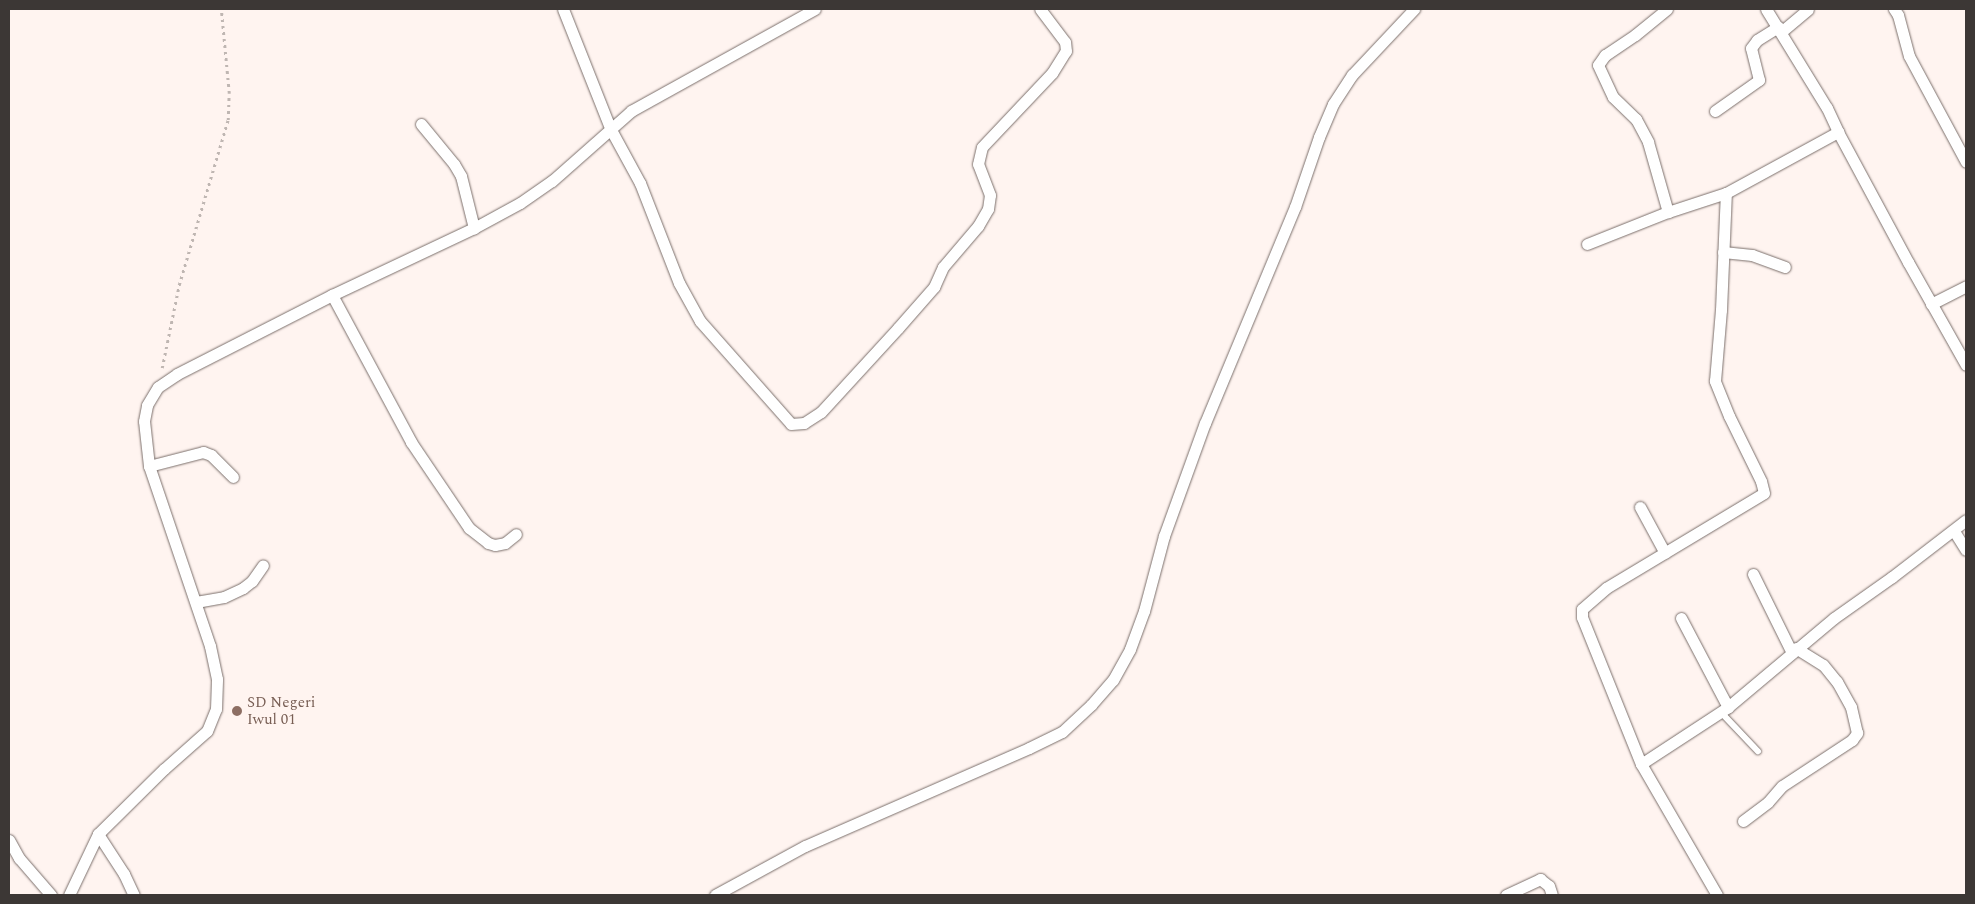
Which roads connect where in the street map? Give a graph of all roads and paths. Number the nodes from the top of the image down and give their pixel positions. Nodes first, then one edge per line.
1 (220, 9) edge
2 (563, 9) edge
3 (815, 9) edge
4 (1040, 9) edge
5 (1414, 9) edge
6 (1766, 9) edge
7 (1808, 9) edge
8 (1894, 9) edge
9 (1659, 11) edge
10 (1780, 30) junction
11 (1715, 111) dead end
12 (421, 124) dead end
13 (610, 128) junction
14 (1838, 132) junction
15 (1966, 162) edge
16 (1726, 193) junction
17 (1668, 212) junction
18 (474, 228) junction
19 (1587, 244) dead end
20 (1723, 252) junction
21 (1785, 267) dead end
22 (1966, 286) edge
23 (332, 295) junction
24 (1931, 304) junction
25 (1963, 349) edge
26 (1966, 365) edge
27 (158, 387) junction
28 (149, 466) junction
29 (233, 477) dead end
30 (1640, 507) dead end
31 (1966, 520) edge
32 (1954, 531) junction
33 (516, 534) dead end
34 (1966, 550) edge
35 (1665, 553) junction
36 (263, 565) dead end
37 (1753, 574) dead end
38 (196, 602) junction
39 (1681, 618) dead end
40 (1794, 650) junction
41 (1724, 709) junction
42 (1758, 751) dead end
43 (1641, 764) junction
44 (1743, 821) dead end
45 (98, 834) junction
46 (9, 840) edge
47 (51, 895) edge
48 (69, 895) edge
49 (134, 895) edge
50 (715, 895) edge
51 (1506, 895) edge
52 (1552, 895) edge
53 (1717, 895) edge

1 - 27 path
2 - 13 street
3 - 13 street
4 - 13 street
5 - 50 street
6 - 10 street
7 - 10 street
8 - 15 street
9 - 17 street
10 - 11 street
10 - 14 street
12 - 18 street
13 - 18 street
14 - 16 street
14 - 24 street
16 - 17 street
16 - 20 street
17 - 19 street
18 - 23 street
20 - 21 street
20 - 35 street
22 - 24 street
23 - 27 street
23 - 33 street
24 - 25 street
25 - 26 street
27 - 28 street
28 - 29 street
28 - 38 street
30 - 35 street
31 - 32 street
32 - 34 street
32 - 40 street
35 - 43 street
36 - 38 street
37 - 40 street
38 - 45 street
39 - 41 street
40 - 41 street
40 - 44 street
41 - 42 lane
41 - 43 street
43 - 53 street
45 - 48 street
45 - 49 street
46 - 47 street
51 - 52 street

